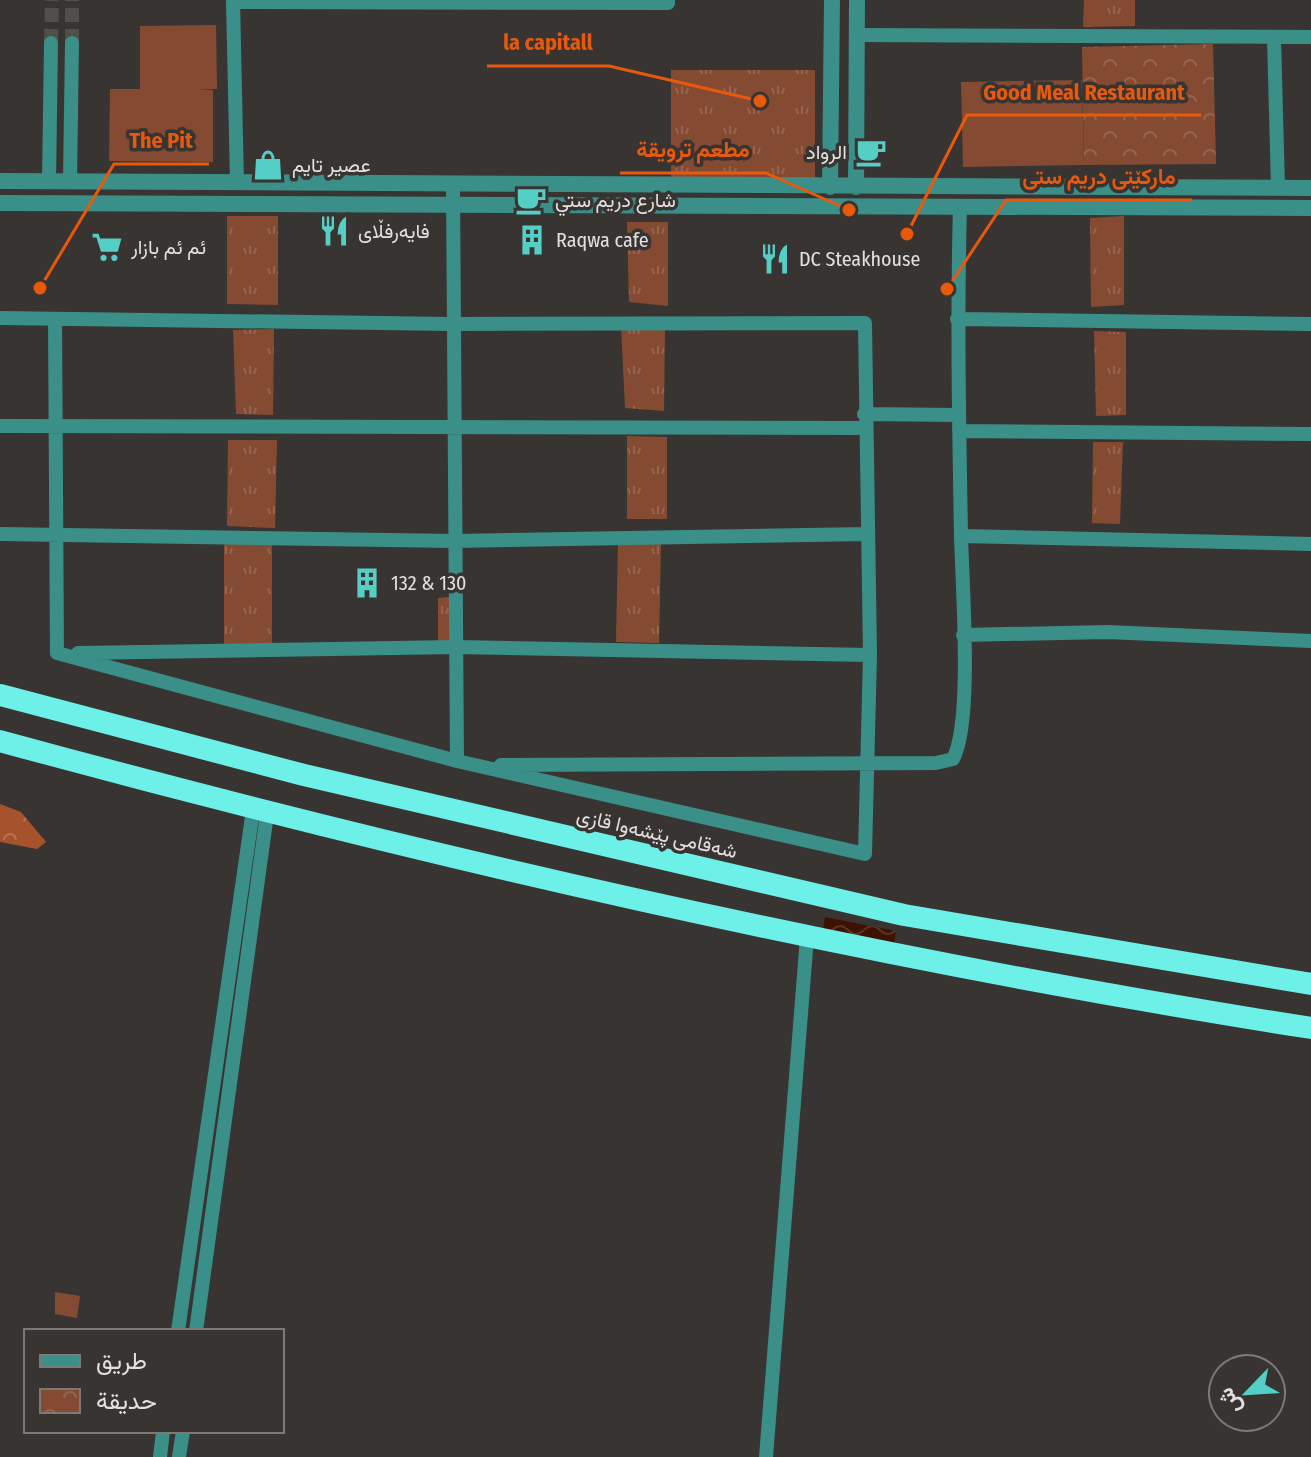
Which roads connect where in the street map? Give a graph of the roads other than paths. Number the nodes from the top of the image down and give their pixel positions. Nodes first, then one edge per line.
1 (668, 0) edge
2 (832, 0) edge
3 (857, 0) edge
4 (233, 1) edge
5 (857, 35) junction
6 (1311, 37) edge
7 (1274, 38) junction
8 (51, 43) tunnel mouth
9 (72, 43) tunnel mouth
10 (5, 181) edge
11 (49, 181) junction
12 (70, 181) junction
13 (132, 181) junction
14 (237, 183) junction
15 (453, 186) junction
16 (790, 187) junction
17 (830, 187) junction
18 (856, 187) junction
19 (912, 188) junction
20 (1278, 188) junction
21 (1311, 188) edge
22 (5, 203) edge
23 (132, 203) junction
24 (451, 204) junction
25 (790, 205) junction
26 (912, 205) junction
27 (960, 206) junction
28 (1311, 208) edge
29 (0, 318) edge
30 (55, 319) junction
31 (957, 319) junction
32 (452, 324) junction
33 (1311, 324) edge
34 (959, 415) junction
35 (864, 421) junction
36 (0, 426) edge
37 (57, 426) junction
38 (452, 427) junction
39 (959, 431) junction
40 (1311, 434) edge
41 (0, 534) edge
42 (866, 534) junction
43 (57, 535) junction
44 (961, 536) junction
45 (455, 541) junction
46 (1311, 544) edge
47 (963, 635) junction
48 (1311, 641) edge
49 (456, 647) junction
50 (57, 653) junction
51 (870, 655) junction
52 (0, 695) edge
53 (0, 741) edge
54 (457, 761) junction
55 (867, 763) junction
56 (474, 765) junction
57 (260, 812) junction
58 (807, 937) junction
59 (1311, 984) edge
60 (1311, 1028) edge
61 (178, 1329) edge
62 (196, 1329) edge
63 (163, 1433) edge
64 (183, 1433) edge
65 (160, 1457) edge
66 (179, 1457) edge
67 (766, 1457) edge

1 - 4 street
2 - 17 street
3 - 5 street
4 - 14 street
5 - 7 street
5 - 18 street
6 - 7 street
7 - 20 street
8 - 11 street
9 - 12 street
10 - 11 street
10 - 22 street
11 - 12 street
12 - 13 street
13 - 14 street
13 - 23 street
14 - 15 street
15 - 16 street
15 - 24 street
16 - 17 street
16 - 25 street
17 - 18 street
18 - 19 street
19 - 20 street
19 - 26 street
20 - 21 street
22 - 23 street
23 - 24 street
24 - 25 street
24 - 32 street
25 - 26 street
26 - 27 street
27 - 28 street
27 - 31 street
29 - 30 street
30 - 32 street
30 - 37 street
31 - 33 street
31 - 34 street
32 - 35 street
32 - 38 street
34 - 35 street
34 - 39 street
35 - 38 street
35 - 42 street
36 - 37 street
37 - 38 street
37 - 43 street
38 - 45 street
39 - 40 street
39 - 44 street
41 - 43 street
42 - 45 street
42 - 51 street
43 - 45 street
43 - 50 street
44 - 46 street
44 - 47 street
45 - 49 street
47 - 48 street
47 - 55 street
49 - 50 street
49 - 51 street
49 - 54 street
50 - 54 street
51 - 55 street
52 - 59 highway, شەقامی پێشەوا قازی
53 - 57 highway
54 - 56 street
55 - 56 street
55 - 56 street
57 - 58 highway
57 - 61 street
57 - 62 street
58 - 60 highway
58 - 67 street
63 - 65 street
64 - 66 street

